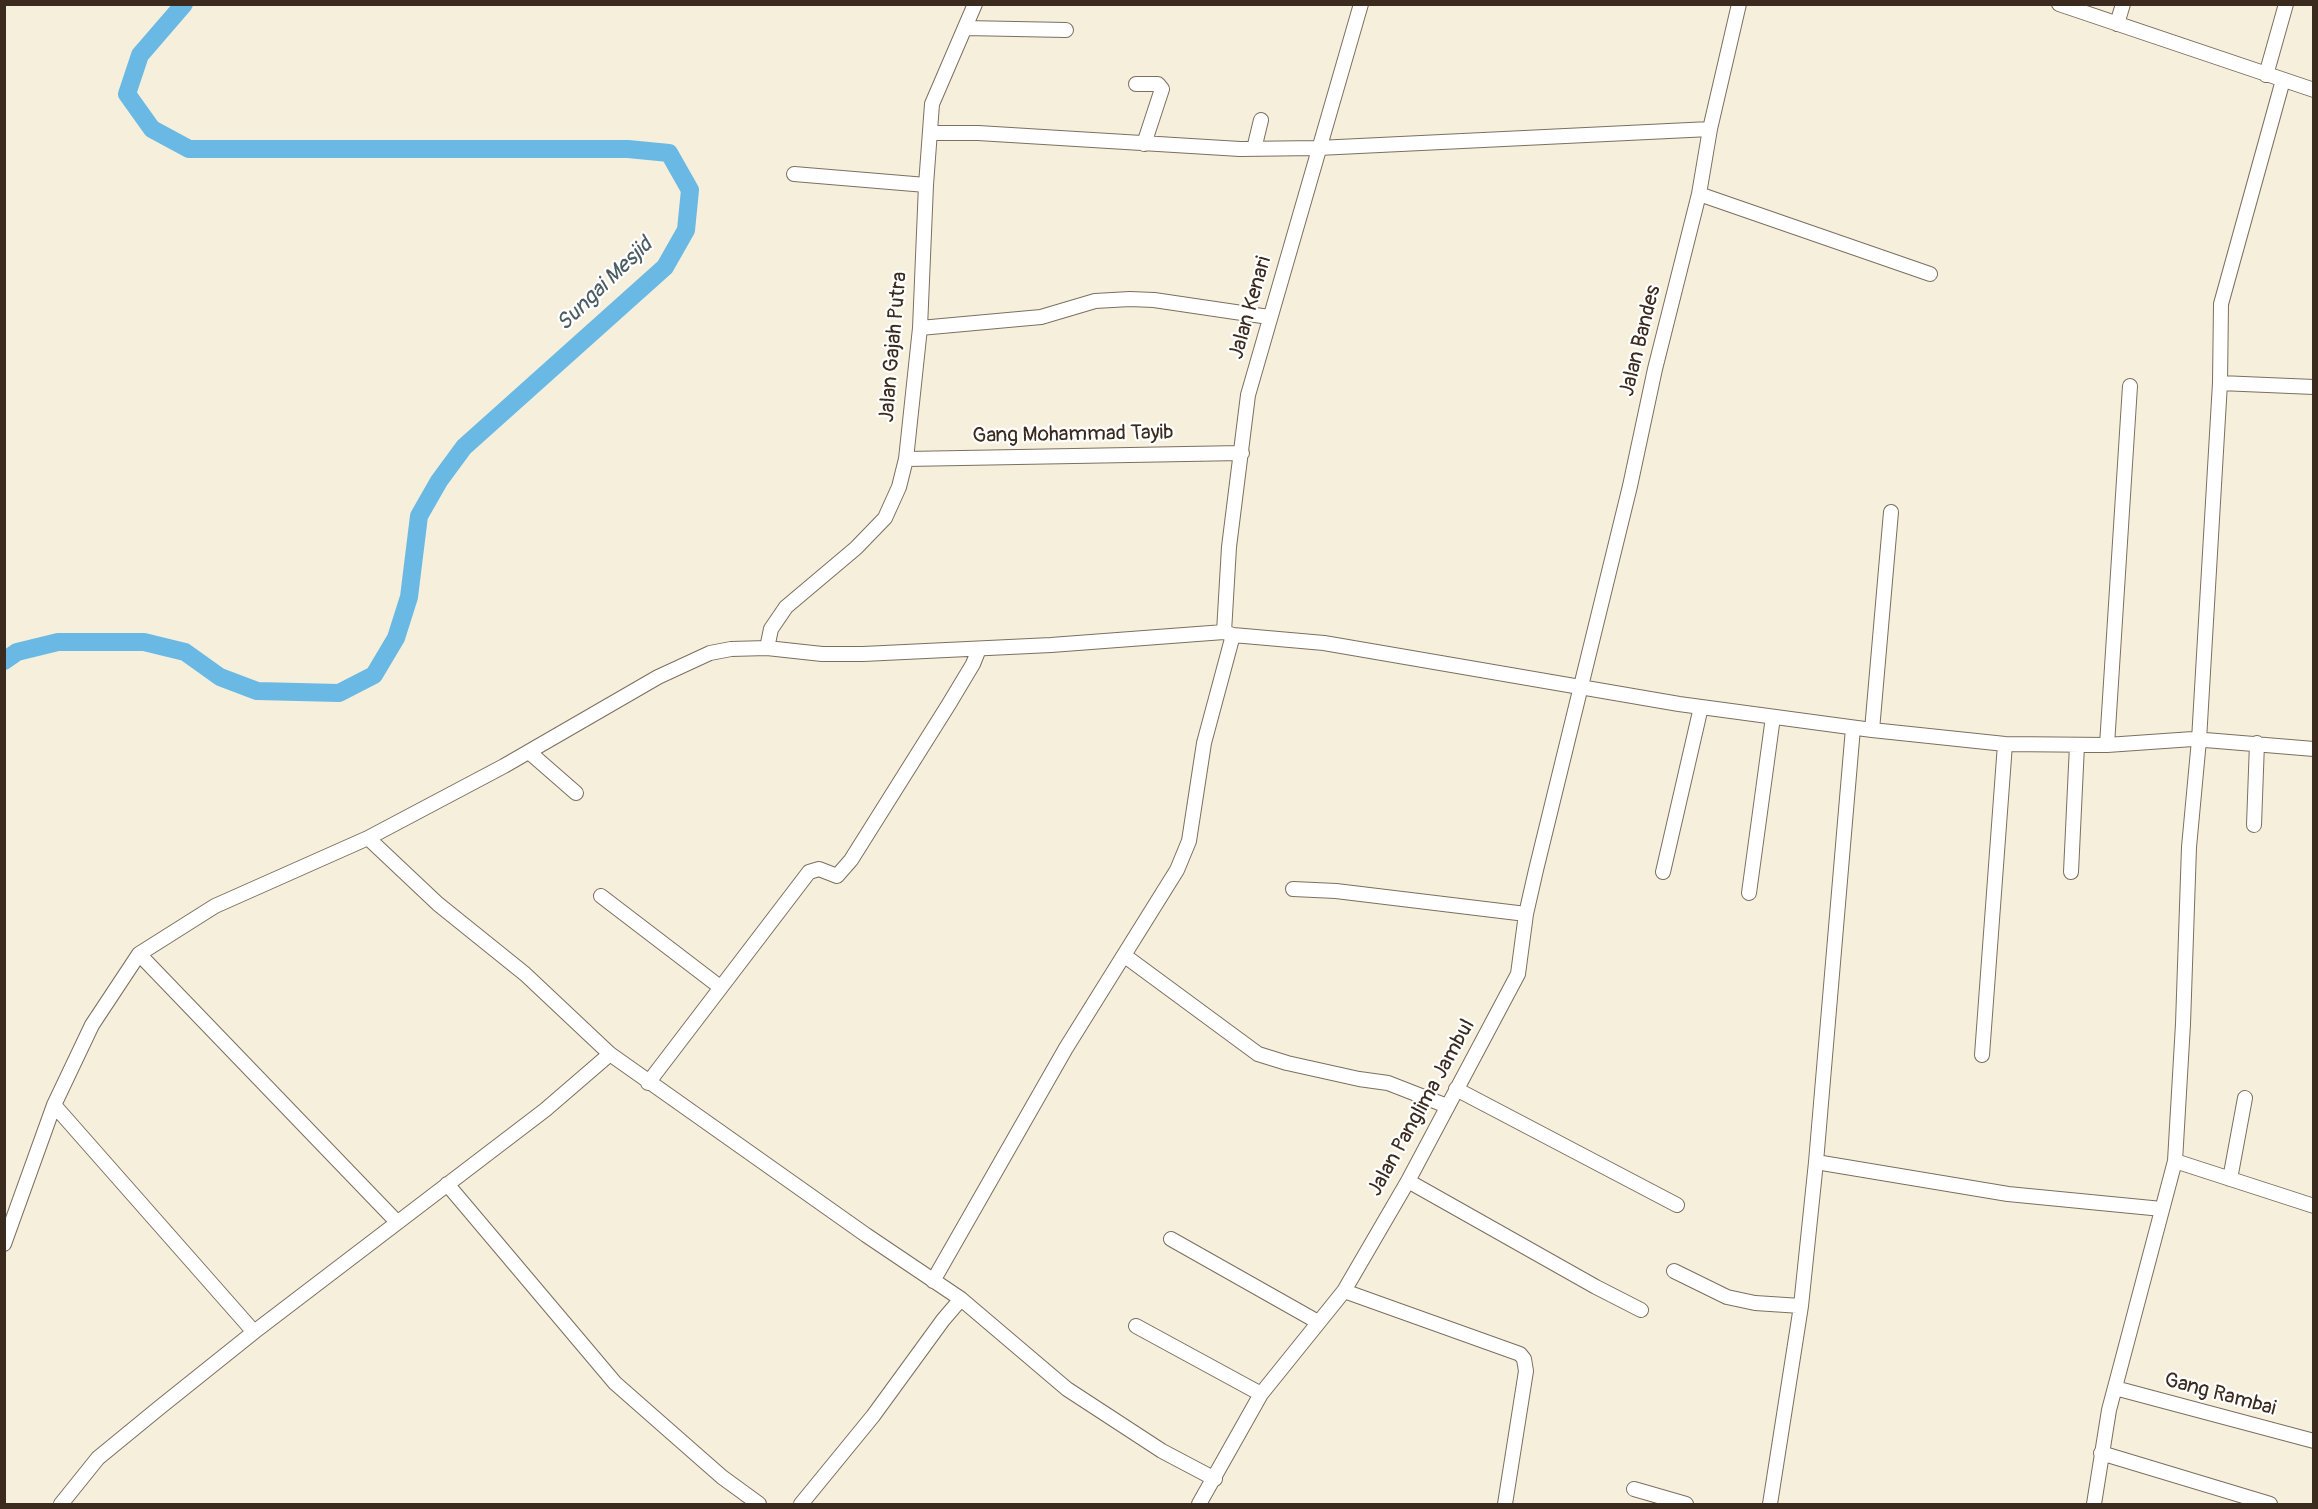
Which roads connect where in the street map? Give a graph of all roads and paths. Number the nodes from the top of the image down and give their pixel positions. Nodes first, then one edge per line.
1 (975, 4) edge
2 (1361, 4) edge
3 (1739, 4) edge
4 (2059, 4) edge
5 (2123, 4) edge
6 (2286, 4) edge
7 (2117, 24) junction
8 (965, 28) junction
9 (1066, 30) dead end
10 (2266, 75) junction
11 (2283, 80) junction
12 (1136, 84) dead end
13 (2313, 90) edge
14 (1261, 120) dead end
15 (1710, 129) junction
16 (930, 133) junction
17 (1144, 144) junction
18 (1318, 148) junction
19 (1254, 149) junction
20 (794, 174) dead end
21 (926, 185) junction
22 (1699, 194) junction
23 (1930, 274) dead end
24 (1269, 317) junction
25 (920, 328) junction
26 (2220, 382) junction
27 (2130, 386) dead end
28 (2313, 387) edge
29 (1242, 453) junction
30 (906, 459) junction
31 (1891, 512) dead end
32 (1228, 634) junction
33 (767, 648) junction
34 (980, 649) junction
35 (1580, 687) junction
36 (1701, 707) junction
37 (1773, 717) junction
38 (1853, 728) junction
39 (1872, 730) junction
40 (2190, 740) junction
41 (2258, 743) junction
42 (2005, 744) junction
43 (2077, 745) junction
44 (2107, 746) junction
45 (2313, 749) edge
46 (529, 752) junction
47 (576, 793) dead end
48 (2254, 825) dead end
49 (368, 838) junction
50 (1663, 872) dead end
51 (2071, 872) dead end
52 (1293, 890) dead end
53 (1749, 893) dead end
54 (601, 896) dead end
55 (1526, 914) junction
56 (139, 954) junction
57 (1125, 956) junction
58 (720, 987) junction
59 (610, 1054) junction
60 (1982, 1055) dead end
61 (648, 1083) junction
62 (1456, 1089) junction
63 (2245, 1098) dead end
64 (54, 1105) junction
65 (1447, 1106) junction
66 (2175, 1161) junction
67 (1816, 1162) junction
68 (2230, 1179) junction
69 (1408, 1181) junction
70 (447, 1184) junction
71 (1677, 1205) dead end
72 (2313, 1206) edge
73 (2162, 1209) junction
74 (397, 1222) junction
75 (1171, 1239) dead end
76 (4, 1244) edge
77 (1674, 1271) dead end
78 (933, 1281) junction
79 (1344, 1291) junction
80 (961, 1299) junction
81 (1801, 1306) junction
82 (1641, 1310) dead end
83 (1318, 1322) junction
84 (1136, 1326) dead end
85 (254, 1332) junction
86 (2115, 1388) junction
87 (1261, 1394) junction
88 (2313, 1441) edge
89 (2101, 1453) junction
90 (1215, 1479) junction
91 (1634, 1489) dead end
92 (61, 1504) edge
93 (759, 1504) edge
94 (801, 1504) edge
95 (1199, 1504) edge
96 (1505, 1504) edge
97 (1686, 1504) edge
98 (1770, 1504) edge
99 (2094, 1504) edge
100 (2270, 1504) edge

1 - 8 street, Jalan Gajah Putra
2 - 18 street, Jalan Kenari
3 - 15 street, Jalan Bandes
4 - 7 street
5 - 7 street
6 - 10 street
7 - 10 street
8 - 9 street
8 - 16 street, Jalan Gajah Putra
10 - 11 street
11 - 13 street
11 - 26 street
12 - 17 street
14 - 19 street
15 - 18 street
15 - 22 street, Jalan Bandes
16 - 17 street
16 - 21 street, Jalan Gajah Putra
17 - 19 street
18 - 19 street
18 - 24 street, Jalan Kenari
20 - 21 street
21 - 25 street, Jalan Gajah Putra
22 - 23 street
22 - 35 street, Jalan Bandes
24 - 25 street
24 - 29 street, Jalan Kenari
25 - 30 street, Jalan Gajah Putra
26 - 28 street
26 - 40 street
27 - 44 street
29 - 30 street, Gang Mohammad Tayib
29 - 32 street, Jalan Kenari
30 - 33 street, Jalan Gajah Putra
31 - 39 street
32 - 34 street
32 - 35 street
32 - 57 street, Jalan Kenari
33 - 34 street
33 - 46 street
34 - 58 street
35 - 36 street
35 - 55 street, Jalan Panglima Jambul
36 - 37 street
36 - 50 street
37 - 38 street
37 - 53 street
38 - 39 street
38 - 67 street
39 - 42 street
40 - 41 street
40 - 44 street
40 - 66 street
41 - 45 street
41 - 48 street
42 - 43 street
42 - 60 street
43 - 44 street
43 - 51 street
46 - 47 street
46 - 49 street
49 - 56 street
49 - 59 street
52 - 55 street
54 - 58 street
55 - 62 street, Jalan Panglima Jambul
56 - 64 street
56 - 74 street
57 - 65 street
57 - 78 street, Jalan Kenari
58 - 61 street
59 - 61 street
59 - 70 street
61 - 78 street
62 - 65 street, Jalan Panglima Jambul
62 - 71 street
63 - 68 street
64 - 76 street
64 - 85 street
65 - 69 street, Jalan Panglima Jambul
66 - 68 street
66 - 73 street
67 - 73 street
67 - 81 street
68 - 72 street
69 - 79 street, Jalan Panglima Jambul
69 - 82 street
70 - 74 street
70 - 93 street
73 - 86 street
74 - 85 street
75 - 83 street
77 - 81 street
78 - 80 street
79 - 83 street, Jalan Panglima Jambul
79 - 96 street
80 - 90 street
80 - 94 street
81 - 98 street
83 - 87 street, Jalan Panglima Jambul
84 - 87 street
85 - 92 street
86 - 88 street, Gang Rambai
86 - 89 street
87 - 90 street, Jalan Panglima Jambul
89 - 99 street
89 - 100 street
90 - 95 street, Jalan Panglima Jambul
91 - 97 street

